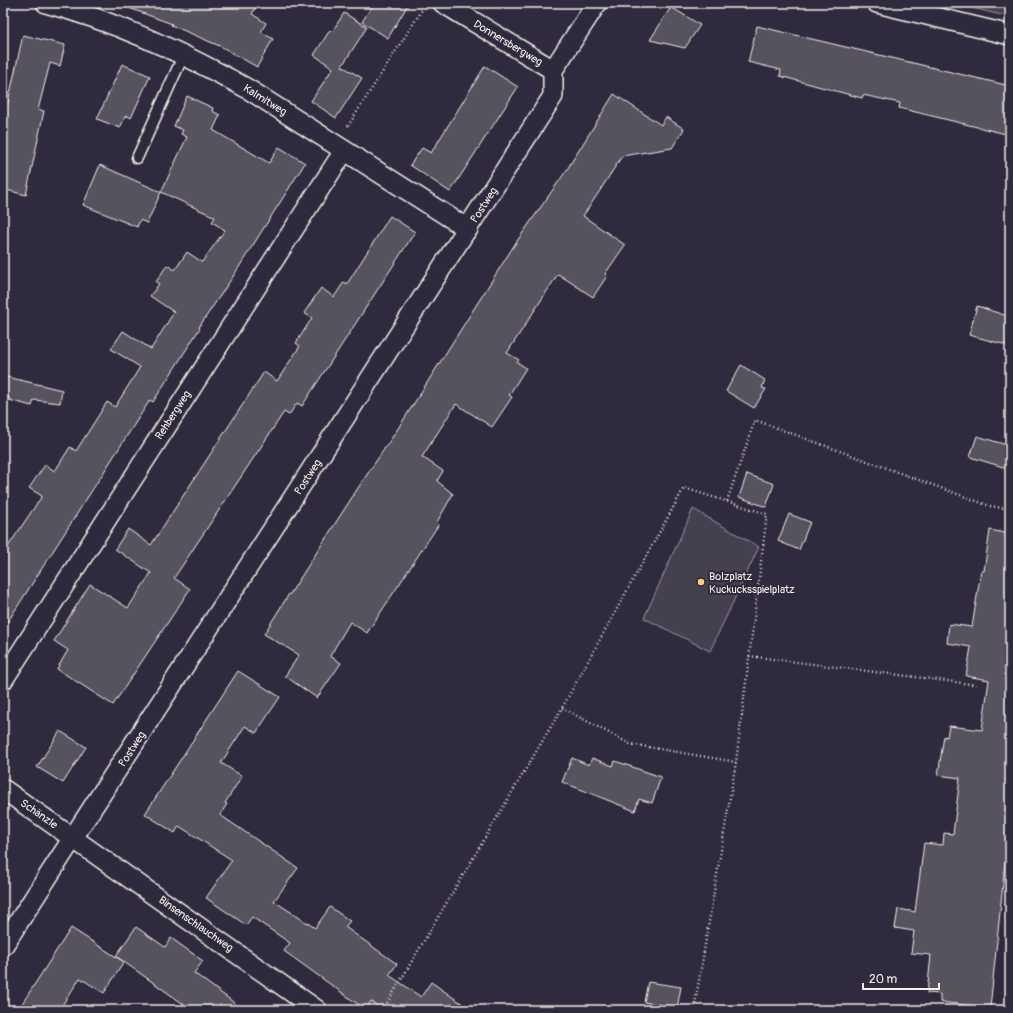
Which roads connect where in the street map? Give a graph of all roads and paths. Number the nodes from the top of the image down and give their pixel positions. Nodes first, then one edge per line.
1 (46, 3) edge
2 (426, 3) edge
3 (443, 3) edge
4 (597, 3) edge
5 (877, 3) edge
6 (1010, 36) edge
7 (184, 54) junction
8 (553, 70) junction
9 (340, 148) junction
10 (137, 158) dead end
11 (468, 229) junction
12 (727, 501) junction
13 (1010, 510) edge
14 (749, 656) junction
15 (3, 680) edge
16 (978, 685) dead end
17 (562, 708) junction
18 (736, 762) junction
19 (3, 789) edge
20 (74, 839) junction
21 (3, 946) edge
22 (317, 1010) edge
23 (383, 1010) edge
24 (694, 1010) edge

1 - 7 street, Kalmitweg
2 - 9 path
3 - 8 street, Donnersbergweg
4 - 8 street
5 - 6 street
7 - 9 street, Kalmitweg
7 - 10 lane
8 - 11 street, Postweg
9 - 11 street, Kalmitweg
9 - 15 street, Rehbergweg
11 - 20 street, Postweg
12 - 13 path
12 - 14 path
12 - 17 path
14 - 16 path
14 - 18 path
17 - 18 path
17 - 23 path
18 - 24 path
19 - 20 street, Schänzle
20 - 21 street, Postweg
20 - 22 street, Binsenschlauchweg

